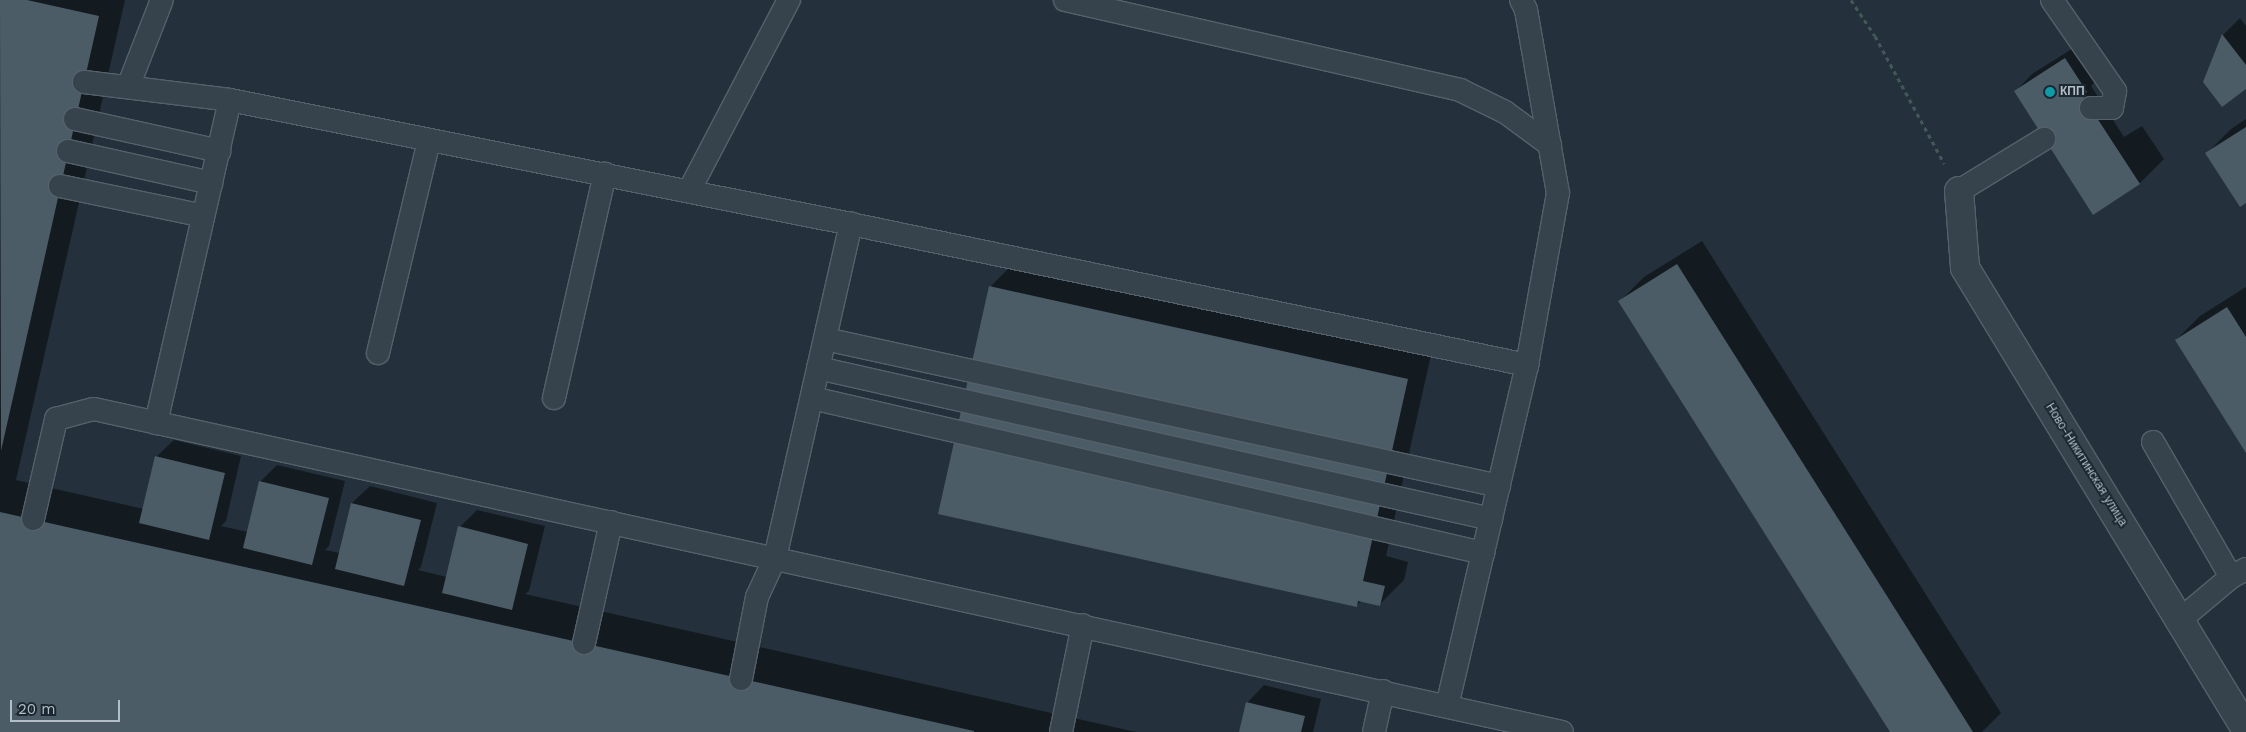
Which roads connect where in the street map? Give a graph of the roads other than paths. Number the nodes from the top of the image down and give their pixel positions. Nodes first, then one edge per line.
1 (162, 0) edge
2 (789, 0) edge
3 (1065, 0) edge
4 (1521, 0) edge
5 (2052, 0) edge
6 (84, 82) dead end
7 (128, 87) junction
8 (230, 100) junction
9 (2091, 108) dead end
10 (75, 119) dead end
11 (2044, 139) dead end
12 (429, 140) junction
13 (1550, 146) junction
14 (68, 151) dead end
15 (219, 151) junction
16 (604, 174) junction
17 (211, 183) junction
18 (60, 186) dead end
19 (689, 191) junction
20 (1959, 191) joint
21 (204, 216) junction
22 (851, 224) junction
23 (825, 339) junction
24 (378, 353) dead end
25 (1528, 365) junction
26 (818, 368) junction
27 (554, 398) dead end
28 (812, 398) junction
29 (156, 422) junction
30 (2153, 442) dead end
31 (1499, 486) junction
32 (1491, 518) junction
33 (33, 519) dead end
34 (611, 522) junction
35 (1483, 553) junction
36 (775, 558) junction
37 (2238, 573) edge
38 (2181, 619) junction
39 (1083, 625) junction
40 (584, 643) dead end
41 (741, 679) dead end
42 (1383, 691) junction
43 (1447, 706) junction
44 (2246, 729) edge
45 (1061, 732) edge
46 (1374, 732) edge
47 (1562, 732) edge

1 - 7 lane
2 - 19 lane
3 - 13 lane
4 - 13 lane
5 - 9 lane
6 - 7 lane
7 - 8 lane
8 - 12 lane
8 - 15 lane
10 - 15 lane
11 - 20 lane
12 - 16 lane
12 - 24 lane
13 - 25 lane
14 - 17 lane
15 - 17 lane
16 - 19 lane
16 - 27 lane
17 - 21 lane
18 - 21 lane
19 - 22 lane
20 - 38 street, Ново-Никитинская улица
21 - 29 lane
22 - 23 lane
22 - 25 lane
23 - 26 lane
23 - 31 lane
25 - 31 lane
26 - 28 lane
26 - 32 lane
28 - 35 lane
28 - 36 lane
29 - 33 lane
29 - 34 lane
30 - 37 lane
31 - 32 lane
32 - 35 lane
34 - 36 lane
34 - 40 lane
35 - 43 lane
36 - 39 lane
36 - 41 lane
37 - 38 lane
38 - 44 street, Ново-Никитинская улица
39 - 42 lane
39 - 45 lane
42 - 43 lane
42 - 46 lane
43 - 47 lane

